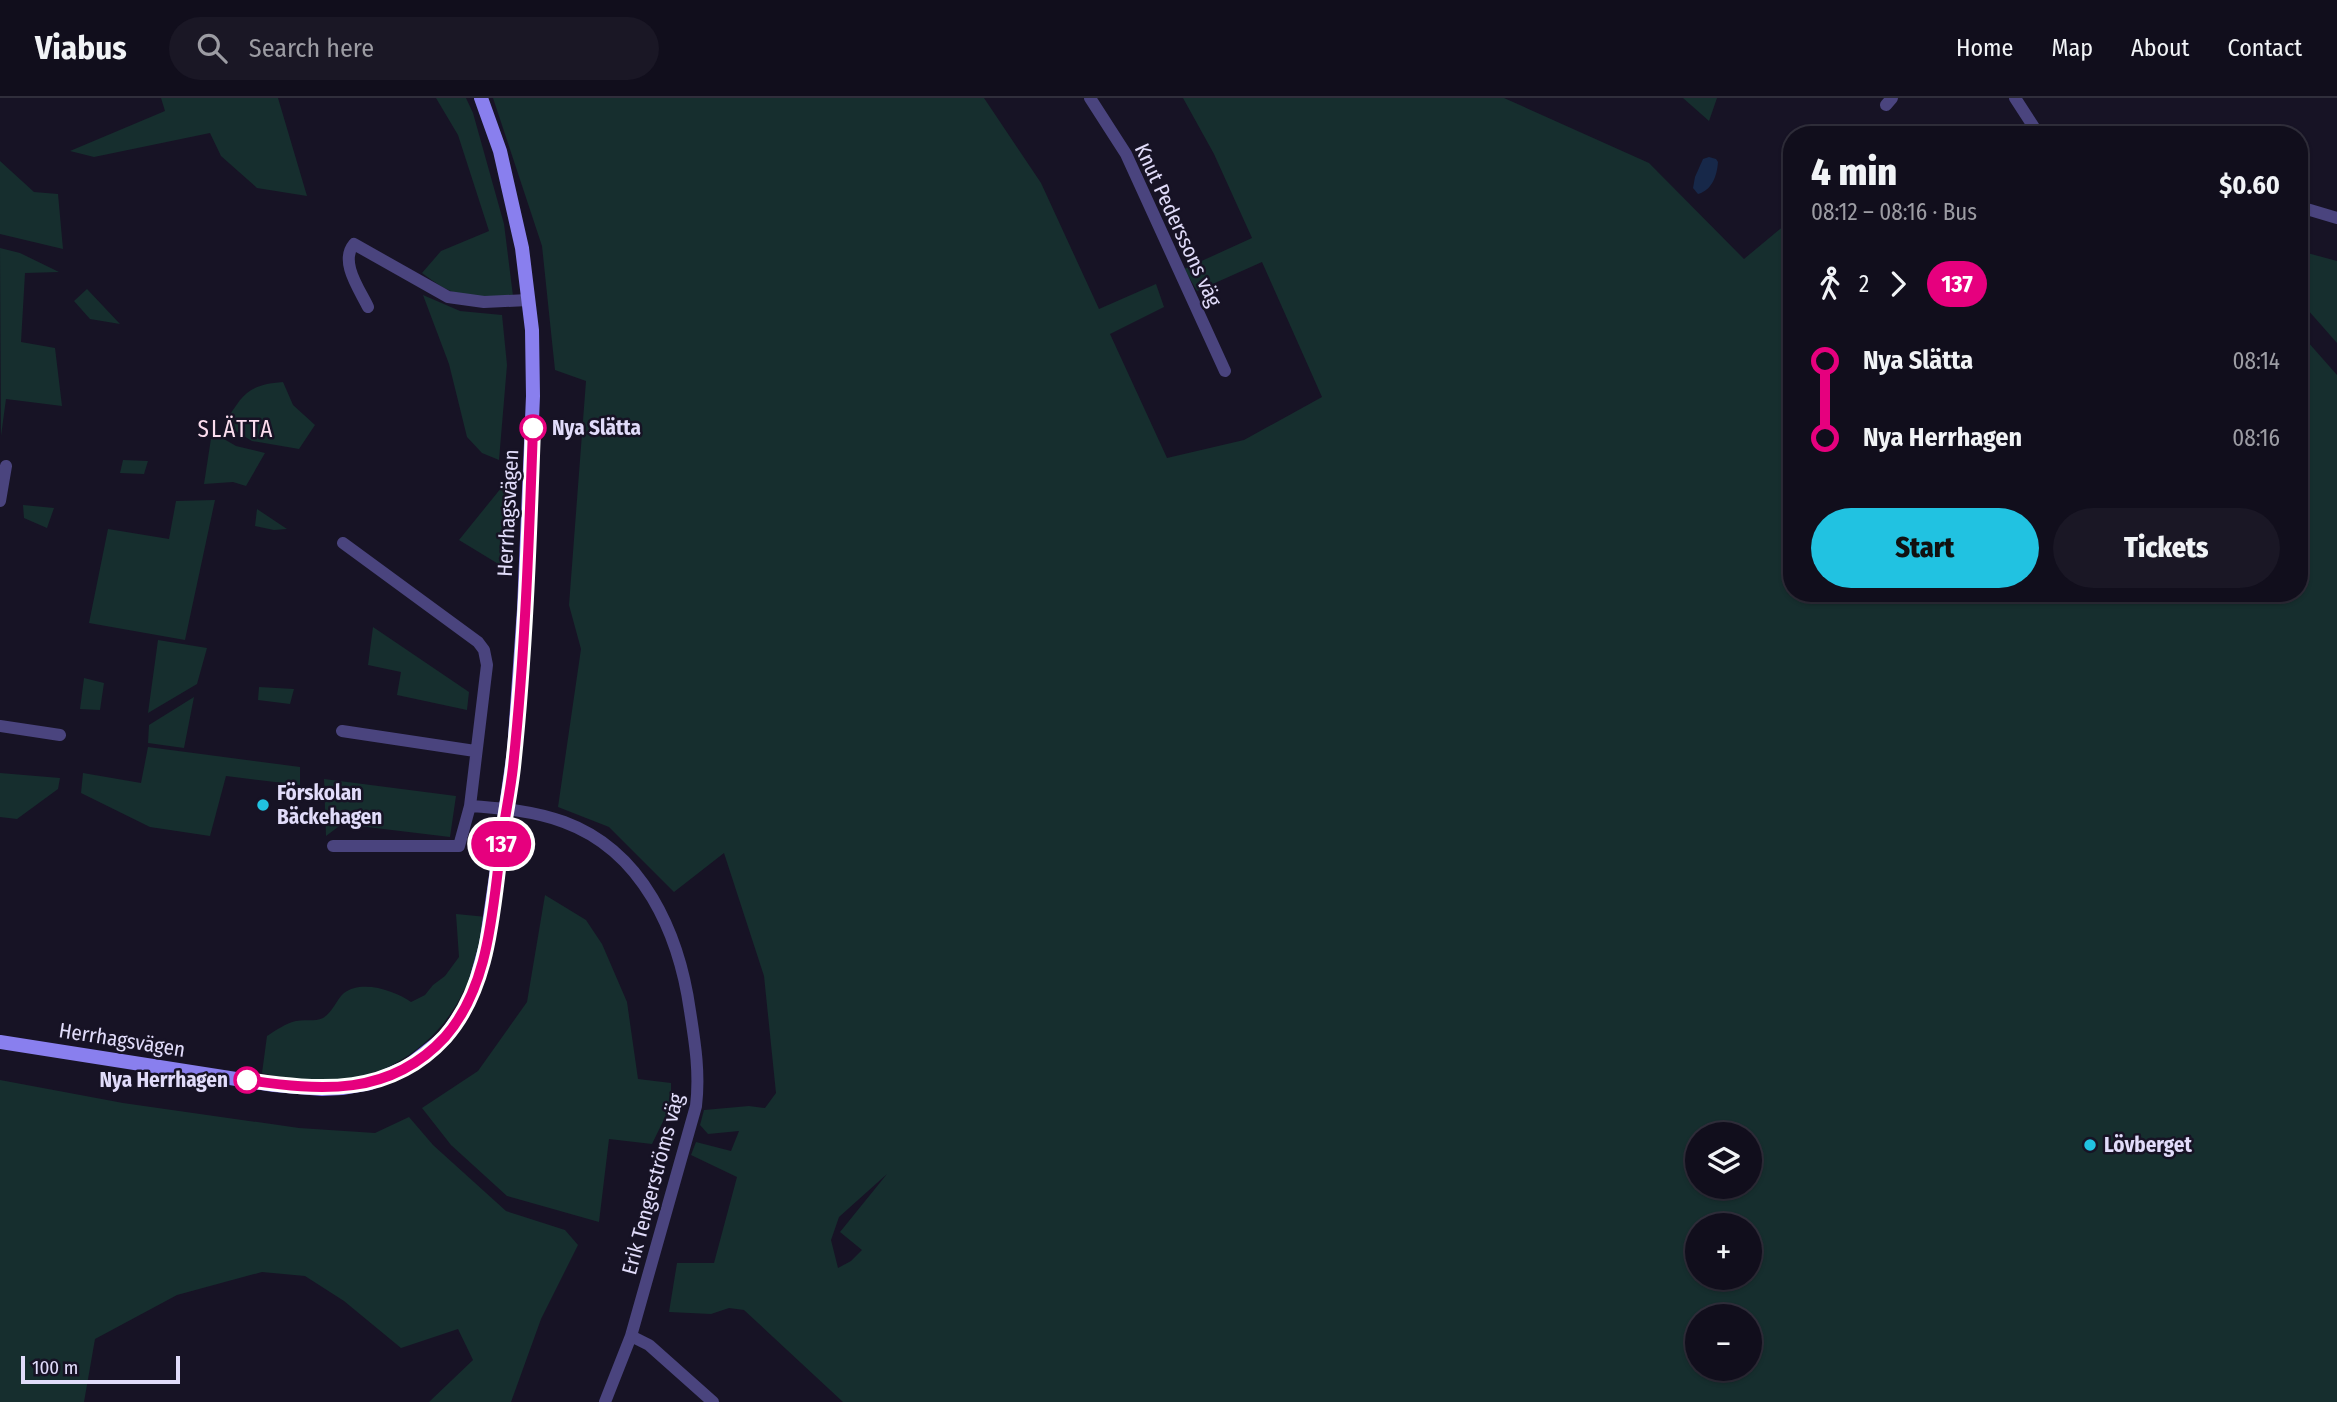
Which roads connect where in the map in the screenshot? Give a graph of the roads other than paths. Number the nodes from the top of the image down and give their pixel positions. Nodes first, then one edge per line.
1 (481, 98) edge
2 (1090, 98) edge
3 (2015, 98) edge
4 (2033, 126) edge
5 (2308, 209) edge
6 (2337, 218) edge
7 (528, 300) junction
8 (368, 307) dead end
9 (1225, 371) dead end
10 (6, 466) dead end
11 (0, 501) edge
12 (343, 543) dead end
13 (0, 726) edge
14 (342, 731) dead end
15 (60, 736) dead end
16 (475, 751) junction
17 (470, 806) junction
18 (506, 808) junction
19 (333, 846) dead end
20 (0, 1042) edge
21 (631, 1336) junction
22 (605, 1402) edge
23 (713, 1402) edge

1 - 7 street, Herrhagsvägen
2 - 9 street, Knut Pederssons väg
3 - 4 street
5 - 6 street
7 - 8 street
7 - 18 street, Herrhagsvägen
10 - 11 street
12 - 16 street
13 - 15 street
14 - 16 street
16 - 17 street
17 - 18 street
17 - 19 street
18 - 20 street, Herrhagsvägen
18 - 21 street, Erik Tengerströms väg
21 - 22 street, Erik Tengerströms väg
21 - 23 street

